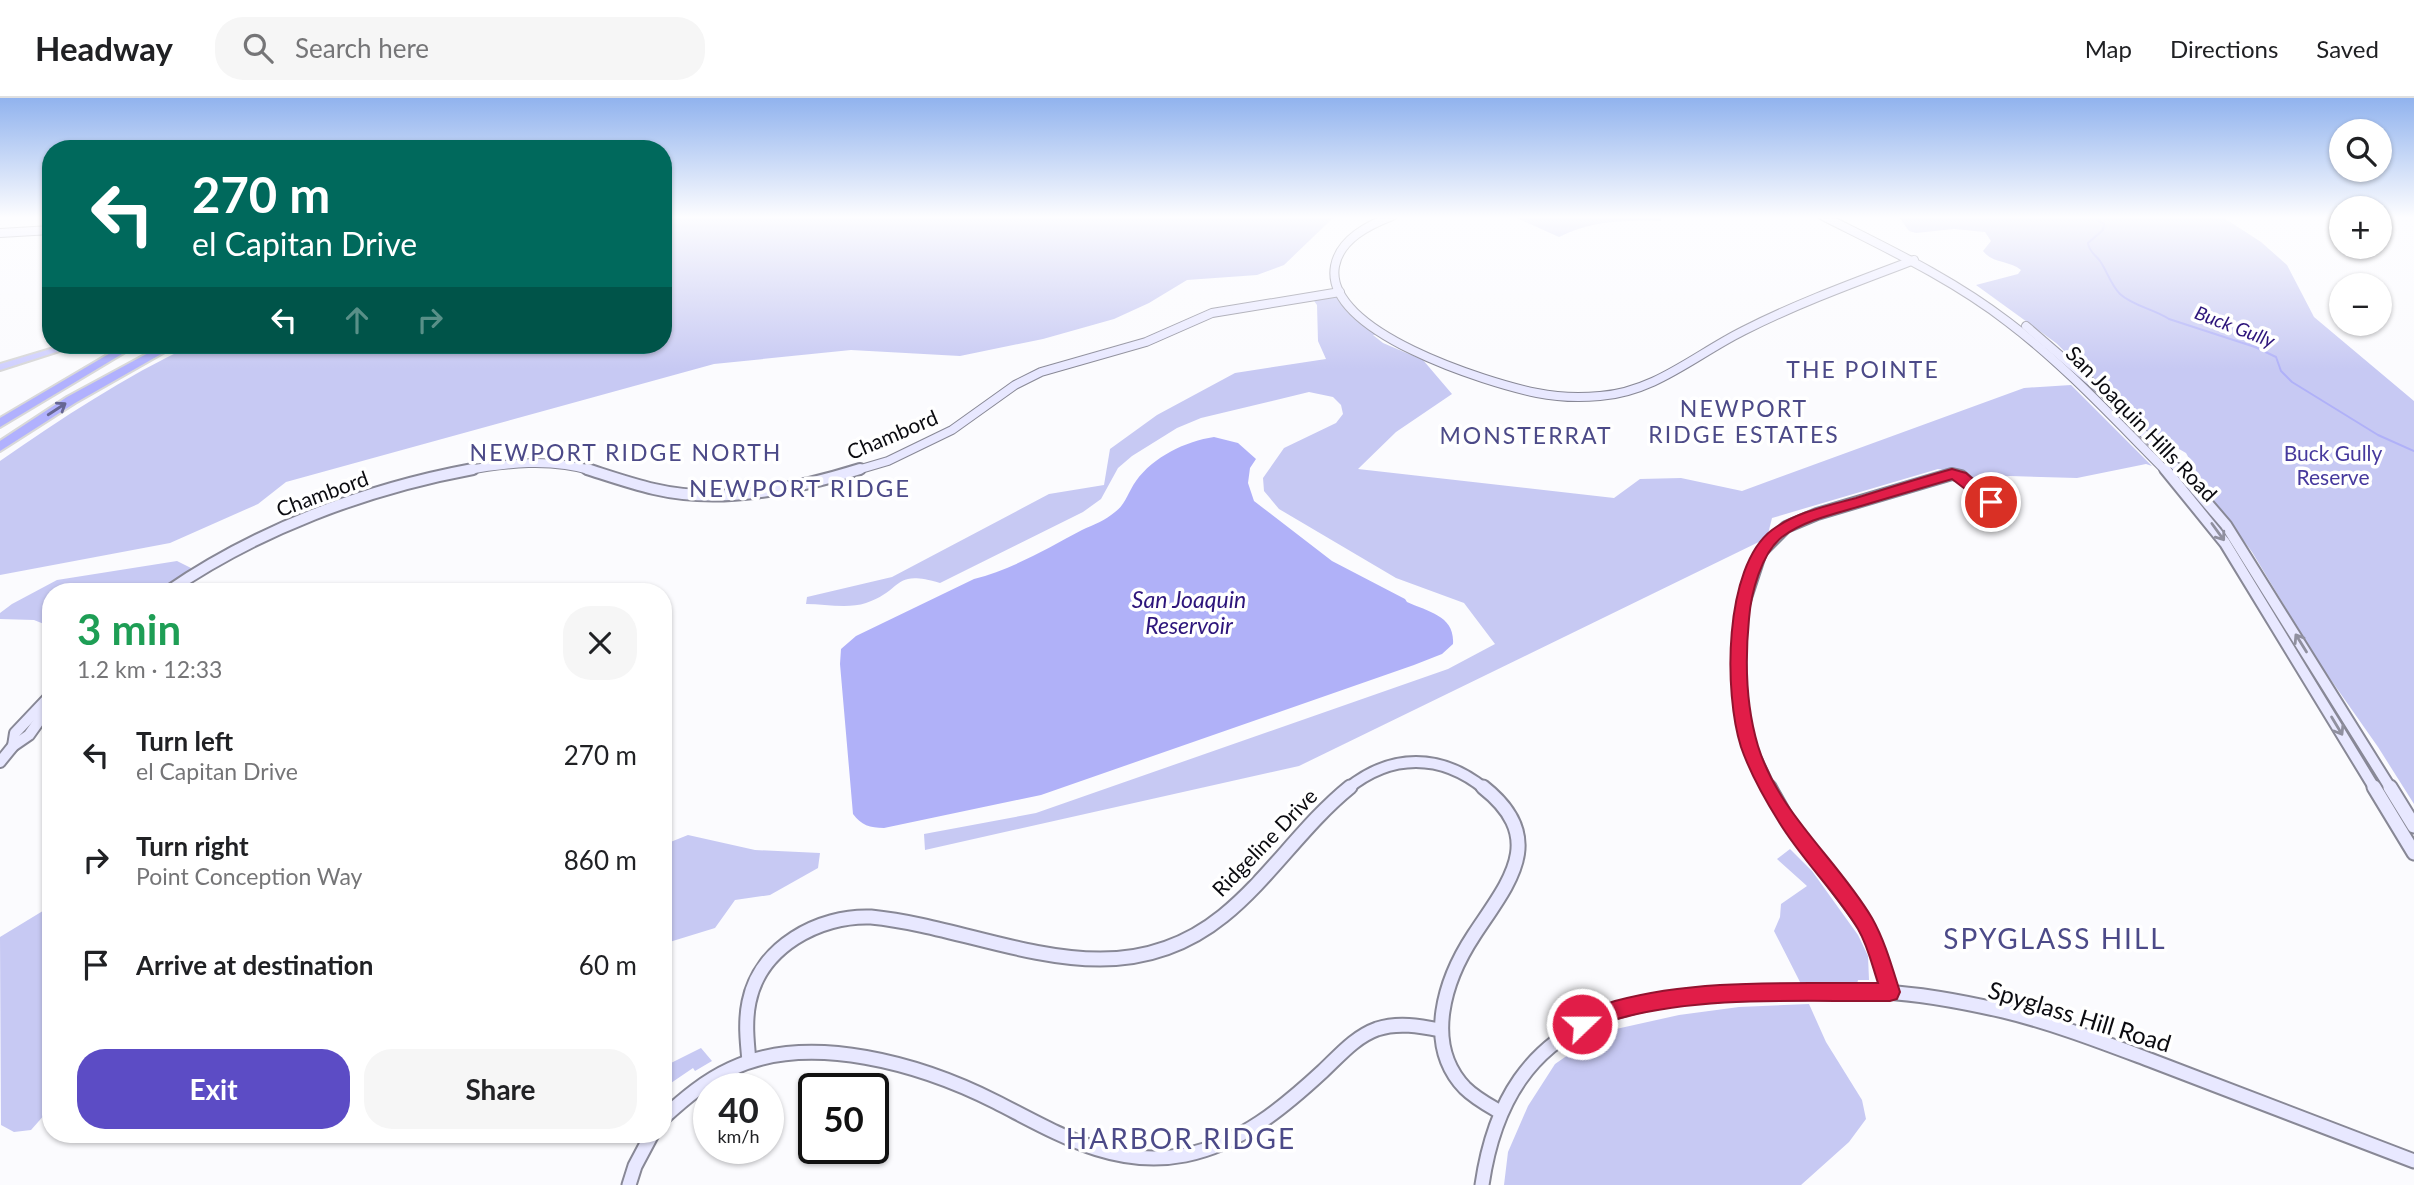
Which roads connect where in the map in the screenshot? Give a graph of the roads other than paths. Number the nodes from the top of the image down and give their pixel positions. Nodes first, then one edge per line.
1 (1334, 267) edge
2 (1889, 267) edge
3 (1927, 267) edge
4 (1931, 267) edge
5 (1340, 292) junction
6 (42, 351) edge
7 (42, 354) edge
8 (116, 354) edge
9 (155, 354) edge
10 (0, 365) edge
11 (0, 423) edge
12 (0, 447) edge
13 (1991, 502) dead end
14 (180, 583) edge
15 (42, 704) edge
16 (28, 717) junction
17 (42, 717) joint
18 (17, 744) junction
19 (0, 762) edge
20 (2414, 826) edge
21 (2414, 853) edge
22 (1890, 992) junction
23 (1440, 1030) junction
24 (749, 1061) junction
25 (672, 1110) edge
26 (1500, 1112) junction
27 (647, 1143) edge
28 (2414, 1161) edge
29 (629, 1185) edge
30 (1482, 1185) edge

1 - 5 street
2 - 5 street
3 -> 21 street, San Joaquin Hills Road
20 -> 4 street, San Joaquin Hills Road
5 - 14 street, Chambord
6 - 10 main road
7 - 10 main road
8 - 11 highway
12 -> 9 highway
13 - 22 street
15 - 16 street
16 - 17 street
16 - 18 street
17 - 18 street
18 - 19 street
22 - 26 street, Spyglass Hill Road
22 - 28 street, Spyglass Hill Road
23 - 24 street
23 - 24 street, Ridgeline Drive
23 - 26 street, Ridgeline Drive
24 - 25 street
26 - 30 street, Spyglass Hill Road
27 - 29 street

